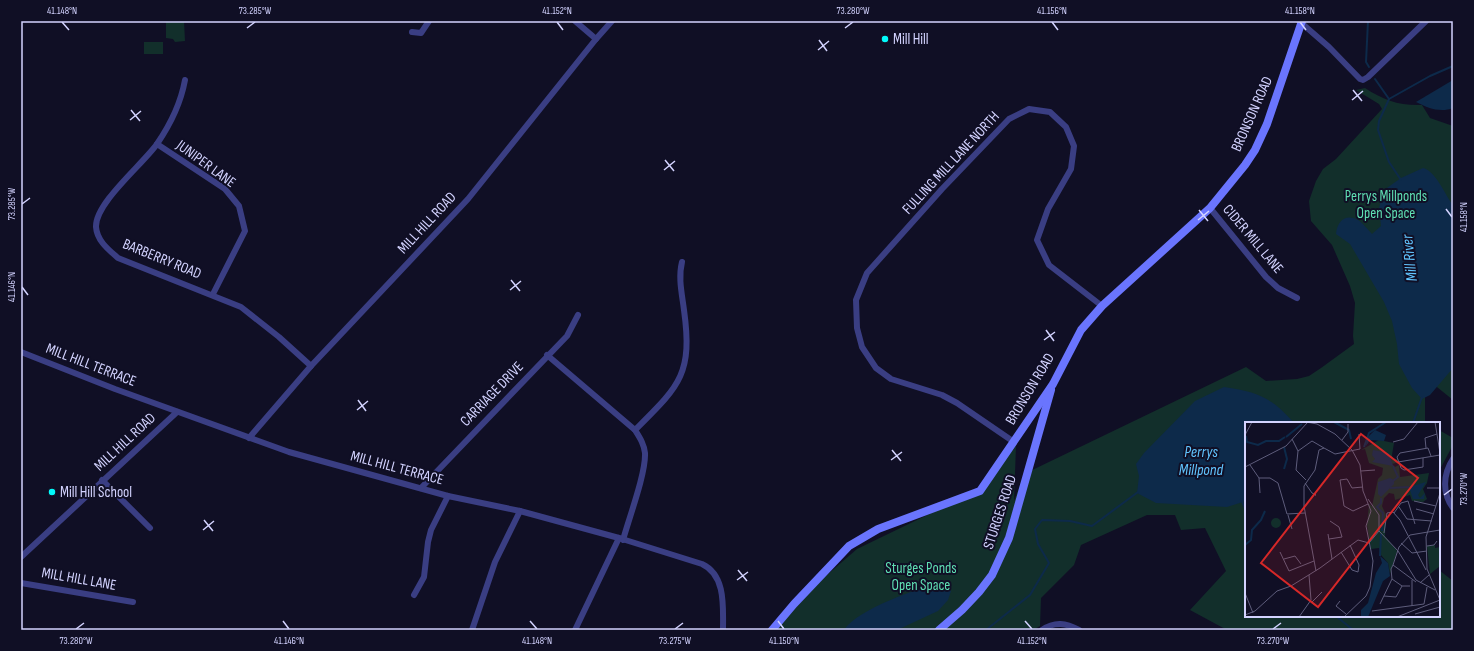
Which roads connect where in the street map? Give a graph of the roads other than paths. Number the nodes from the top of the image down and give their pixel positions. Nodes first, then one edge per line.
1 (429, 21) edge
2 (575, 21) edge
3 (612, 21) edge
4 (1426, 21) edge
5 (1301, 22) edge
6 (412, 32) dead end
7 (596, 38) junction
8 (185, 80) dead end
9 (157, 144) junction
10 (1210, 208) junction
11 (682, 262) dead end
12 (213, 294) junction
13 (1297, 298) dead end
14 (1102, 306) junction
15 (578, 315) dead end
16 (21, 352) edge
17 (547, 355) junction
18 (311, 366) junction
19 (1053, 384) junction
20 (177, 412) junction
21 (635, 430) junction
22 (249, 438) junction
23 (1014, 442) junction
24 (1453, 459) edge
25 (102, 480) junction
26 (421, 488) junction
27 (448, 496) junction
28 (1453, 508) edge
29 (520, 511) junction
30 (150, 528) dead end
31 (621, 539) junction
32 (21, 557) edge
33 (21, 583) edge
34 (414, 595) dead end
35 (133, 602) dead end
36 (472, 630) edge
37 (575, 630) edge
38 (723, 630) edge
39 (772, 630) edge
40 (939, 630) edge
41 (1042, 630) edge
42 (1079, 630) edge

1 - 6 street
2 - 7 street
3 - 7 street, MILL HILL ROAD
4 - 5 street
5 - 10 main road, BRONSON ROAD
7 - 18 street, MILL HILL ROAD
8 - 9 street, BARBERRY ROAD
9 - 12 street, JUNIPER LANE
9 - 12 street, BARBERRY ROAD
10 - 13 street, CIDER MILL LANE
10 - 14 main road, BRONSON ROAD
11 - 21 street
12 - 18 street, BARBERRY ROAD
14 - 19 main road, BRONSON ROAD
14 - 23 street, FULLING MILL LANE NORTH
15 - 17 street, CARRIAGE DRIVE
16 - 20 street, MILL HILL TERRACE
17 - 21 street
17 - 26 street, CARRIAGE DRIVE
18 - 22 street, MILL HILL ROAD
19 - 23 main road, BRONSON ROAD
19 - 40 main road, STURGES ROAD
20 - 22 street, MILL HILL TERRACE
20 - 25 street, MILL HILL ROAD
21 - 31 street
22 - 26 street, MILL HILL TERRACE
23 - 39 main road, BRONSON ROAD
24 - 28 street
25 - 30 street
25 - 32 street, MILL HILL ROAD
26 - 27 street, MILL HILL TERRACE
27 - 29 street, MILL HILL TERRACE
27 - 34 street
29 - 31 street, MILL HILL TERRACE
29 - 36 street
31 - 37 street
31 - 38 street, MILL HILL TERRACE
33 - 35 street, MILL HILL LANE
41 - 42 street

